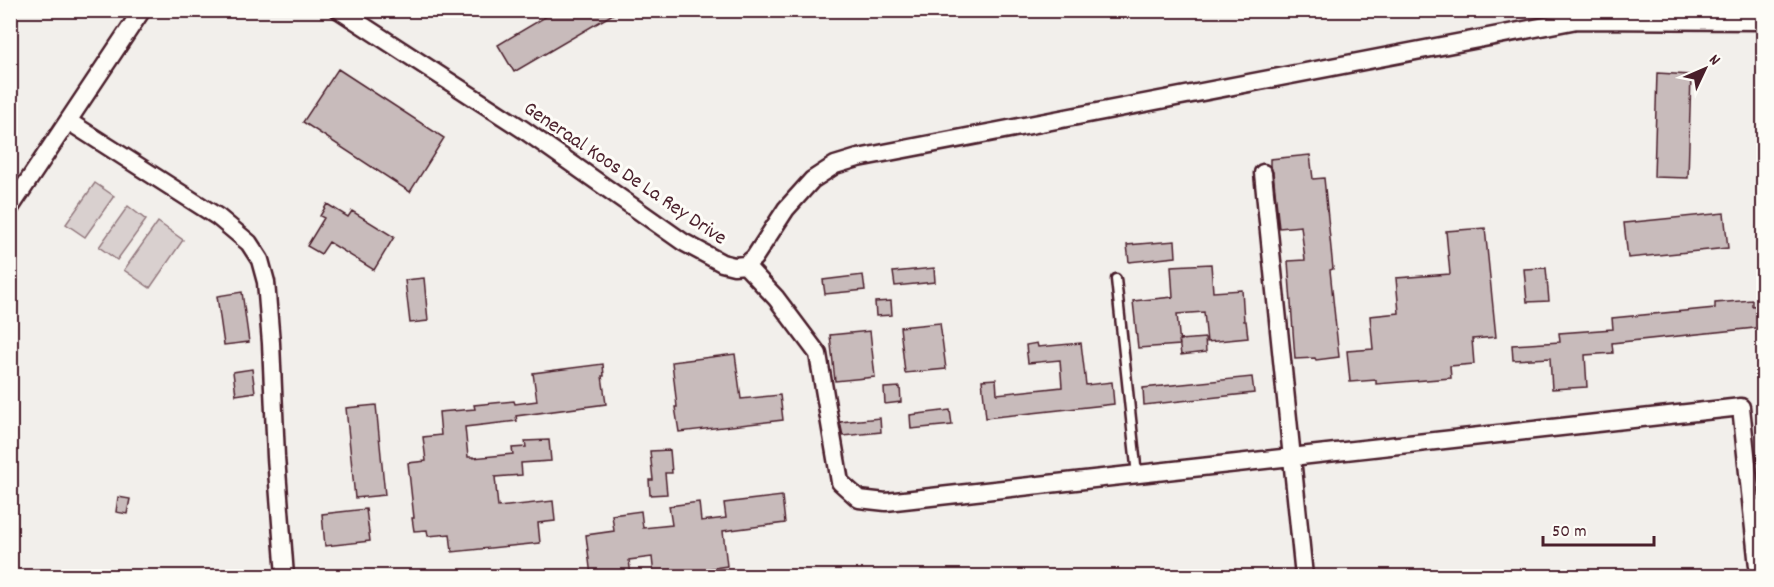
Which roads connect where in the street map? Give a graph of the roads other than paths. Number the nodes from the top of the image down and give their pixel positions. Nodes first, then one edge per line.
1 (142, 10) edge
2 (339, 10) edge
3 (1575, 15) edge
4 (1764, 21) edge
5 (68, 121) junction
6 (1263, 173) dead end
7 (10, 208) edge
8 (745, 265) junction
9 (1116, 279) dead end
10 (1290, 458) junction
11 (1137, 475) junction
12 (285, 576) edge
13 (1304, 576) edge
14 (1759, 576) edge

1 - 5 street
2 - 8 street, Generaal Koos De La Rey Drive
3 - 4 street
3 - 8 street
5 - 7 street
5 - 12 street
6 - 10 street
8 - 11 street, Generaal Koos De La Rey Drive
9 - 11 lane
10 - 11 street
10 - 13 street
10 - 14 street

